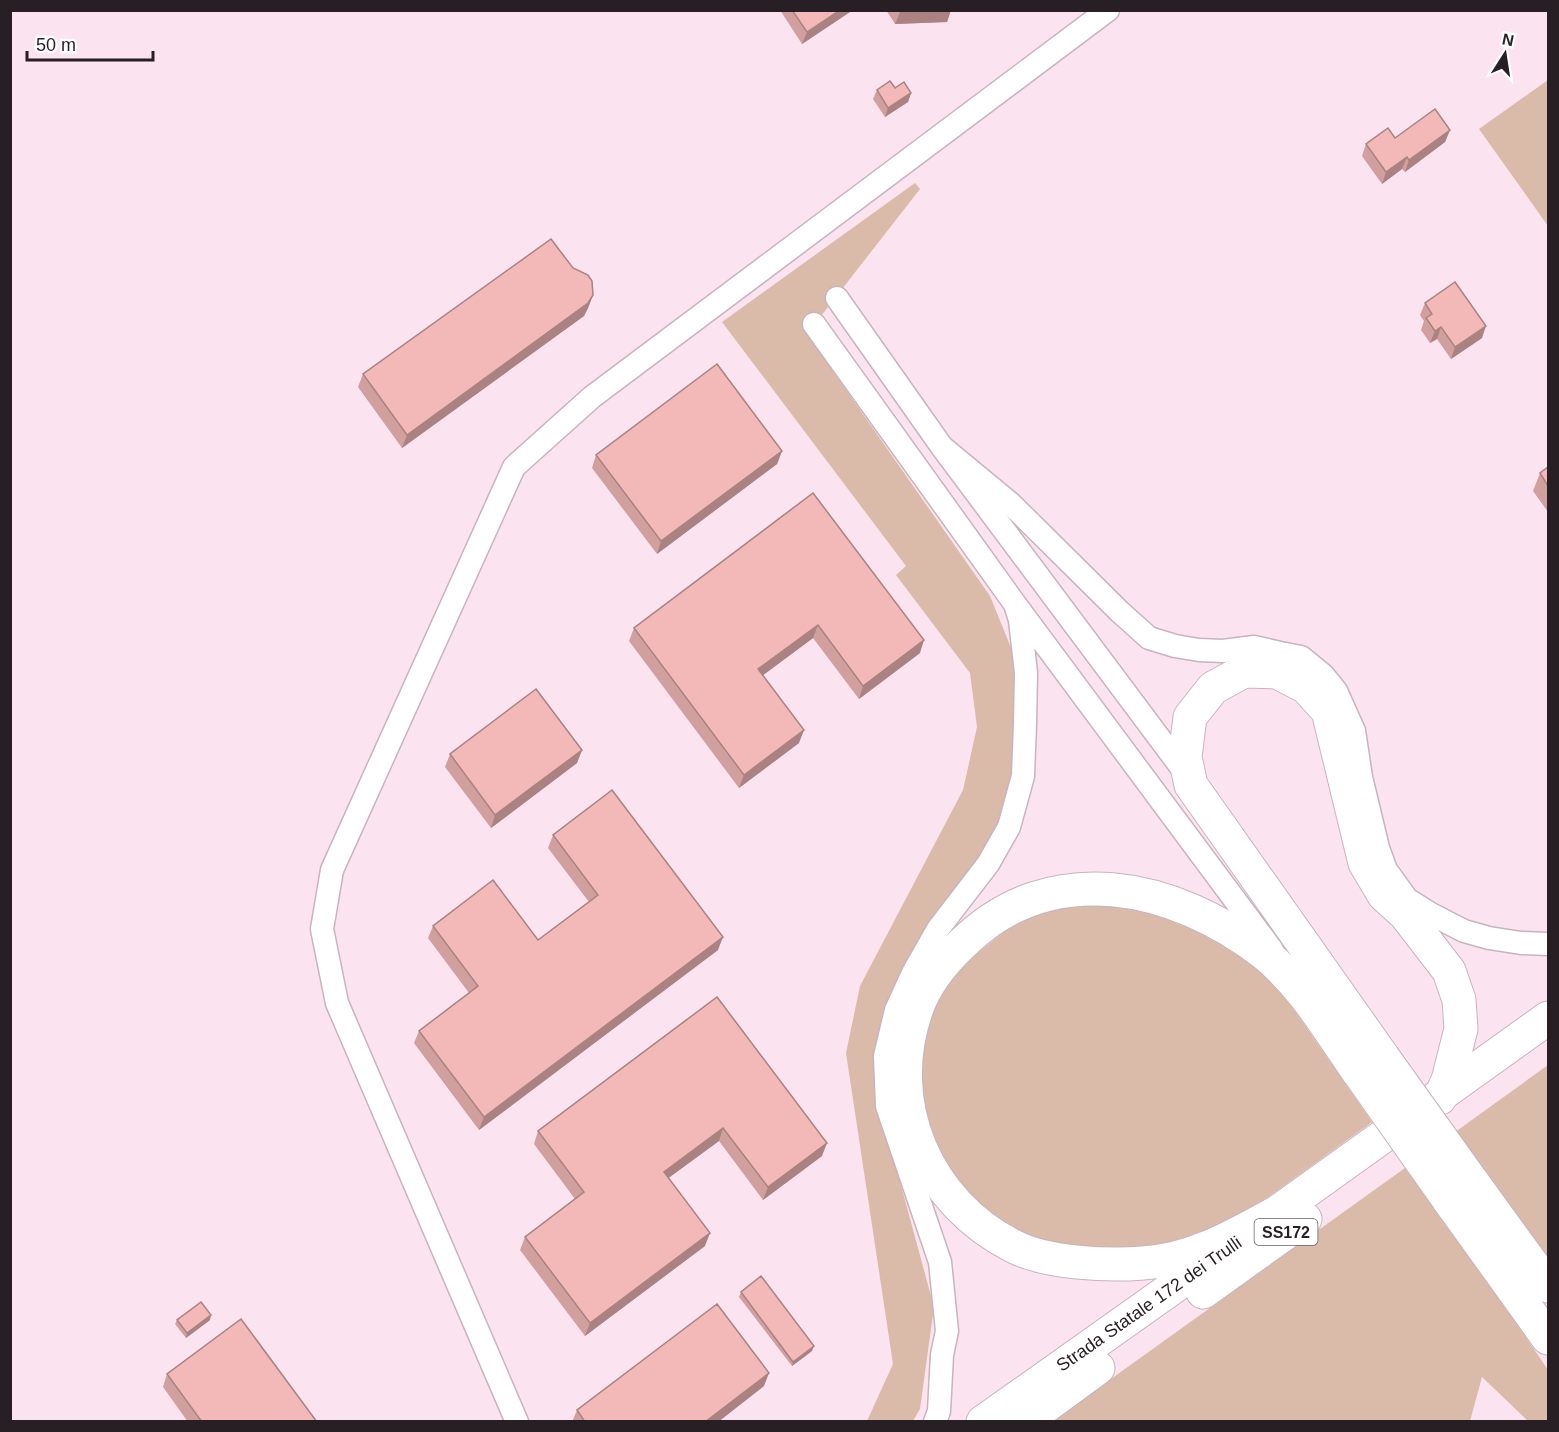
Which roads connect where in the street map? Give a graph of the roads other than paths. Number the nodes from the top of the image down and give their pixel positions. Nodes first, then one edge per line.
1 (1108, 10) edge
2 (837, 298) dead end
3 (814, 324) dead end
4 (942, 447) junction
5 (1016, 603) junction
6 (1190, 779) junction
7 (1548, 944) edge
8 (1295, 982) junction
9 (1548, 1018) edge
10 (1548, 1043) edge
11 (1371, 1065) junction
12 (1440, 1098) junction
13 (1460, 1190) junction
14 (1279, 1211) junction
15 (1509, 1230) junction
16 (1548, 1274) edge
17 (1548, 1286) edge
18 (1548, 1338) edge
19 (517, 1422) edge
20 (935, 1422) edge
21 (983, 1422) edge
22 (1024, 1422) edge

1 - 19 street
2 - 4 street
3 - 5 street
4 - 6 street
4 - 7 street
5 - 8 street
5 - 20 street
6 - 11 highway
6 - 12 highway
8 - 11 highway
8 - 14 highway
9 - 12 highway, Strada Statale 172 dei Trulli / SS172
10 - 22 highway, Strada Statale 172 dei Trulli / SS172
11 - 13 highway, bridge
12 - 14 highway, Strada Statale 172 dei Trulli / SS172
13 - 15 highway
13 - 18 highway
14 - 21 highway, Strada Statale 172 dei Trulli / SS172
15 - 16 highway
15 - 17 highway

